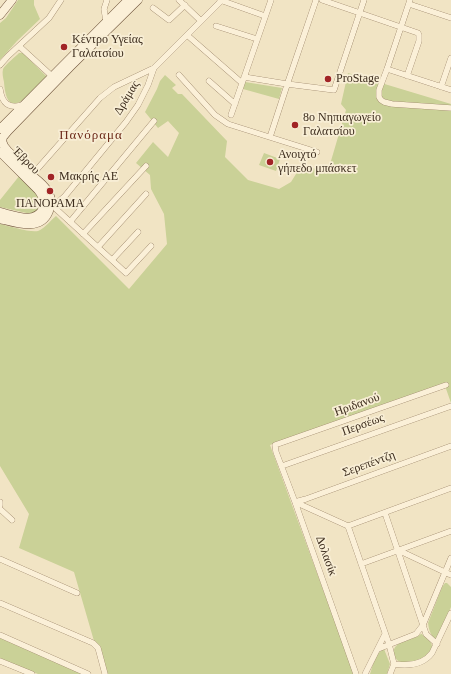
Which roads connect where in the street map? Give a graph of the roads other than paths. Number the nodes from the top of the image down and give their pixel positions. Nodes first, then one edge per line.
1 (12, 0) edge
2 (61, 0) edge
3 (107, 0) edge
4 (128, 0) edge
5 (138, 0) edge
6 (179, 0) edge
7 (221, 0) edge
8 (271, 0) edge
9 (316, 0) edge
10 (322, 0) edge
11 (364, 0) edge
12 (409, 2) edge
13 (185, 5) junction
14 (153, 8) dead end
15 (359, 13) junction
16 (0, 15) edge
17 (265, 16) junction
18 (451, 18) edge
19 (106, 21) junction
20 (201, 21) junction
21 (216, 26) dead end
22 (401, 27) junction
23 (187, 35) junction
24 (257, 39) junction
25 (19, 46) junction
26 (451, 58) edge
27 (0, 65) edge
28 (154, 68) junction
29 (387, 69) junction
30 (179, 75) dead end
31 (407, 76) junction
32 (54, 79) junction
33 (243, 80) junction
34 (209, 81) dead end
35 (287, 84) junction
36 (441, 87) junction
37 (0, 89) edge
38 (451, 90) edge
39 (235, 104) junction
40 (23, 105) junction
41 (451, 108) edge
42 (231, 115) dead end
43 (12, 116) junction
44 (0, 120) edge
45 (154, 121) dead end
46 (2, 129) edge
47 (270, 137) junction
48 (0, 152) edge
49 (317, 152) dead end
50 (146, 166) dead end
51 (32, 175) junction
52 (146, 194) dead end
53 (53, 206) junction
54 (0, 212) edge
55 (0, 219) edge
56 (70, 222) junction
57 (138, 232) dead end
58 (83, 234) junction
59 (151, 246) dead end
60 (98, 247) junction
61 (112, 260) junction
62 (446, 385) dead end
63 (451, 406) edge
64 (275, 445) joint
65 (451, 446) edge
66 (282, 466) junction
67 (451, 488) edge
68 (0, 502) edge
69 (295, 502) junction
70 (0, 505) edge
71 (0, 509) edge
72 (386, 513) junction
73 (12, 520) dead end
74 (348, 526) junction
75 (451, 531) edge
76 (398, 550) junction
77 (451, 558) edge
78 (0, 559) edge
79 (361, 564) junction
80 (445, 572) junction
81 (451, 575) edge
82 (77, 593) dead end
83 (0, 603) edge
84 (450, 616) edge
85 (422, 625) junction
86 (385, 634) junction
87 (0, 635) edge
88 (390, 644) junction
89 (437, 644) junction
90 (378, 649) junction
91 (0, 661) edge
92 (394, 664) junction
93 (32, 674) edge
94 (88, 674) edge
95 (105, 674) edge
96 (356, 674) edge
97 (365, 674) edge
98 (390, 674) edge

1 - 16 main road
2 - 25 street
3 - 19 street
4 - 19 main road
5 - 32 main road
6 - 13 street
7 - 17 street
7 - 20 street
8 - 17 street
9 - 35 street
10 - 15 street
11 - 15 street
12 - 18 street
12 - 22 street
13 - 14 street
13 - 20 street
15 - 22 street
15 - 35 street
17 - 24 street
19 - 32 main road
20 - 23 street
21 - 24 street
22 - 29 street
22 - 31 street
23 - 28 street
23 - 33 street
24 - 33 street
25 - 27 street
25 - 32 street
26 - 36 street
28 - 51 street
28 - 53 street, Δράμας
29 - 31 street
29 - 41 street
30 - 47 street
31 - 36 street
32 - 40 main road
32 - 46 main road
33 - 35 street
33 - 39 street
34 - 39 street
35 - 47 street
36 - 38 street
37 - 40 street
39 - 42 street
40 - 43 main road
43 - 44 main road
43 - 46 main road
45 - 56 street
46 - 51 main road, Έβρου
47 - 49 street
48 - 54 main road, Έβρου
50 - 58 street
51 - 53 main road, Έβρου
52 - 60 street
53 - 55 main road
53 - 56 street, Έβρου
56 - 58 street, Έβρου
57 - 61 street
58 - 60 street, Έβρου
59 - 61 street, Έβρου
60 - 61 street, Έβρου
62 - 64 street, Ηριδανού
63 - 66 street, Περσέως
64 - 66 street, Δολασίκ
65 - 69 street, Σερεπέντζη
66 - 69 street, Δολασίκ
67 - 72 street
68 - 70 street
69 - 74 street
69 - 96 street, Δολασίκ
71 - 73 street
72 - 74 street
72 - 76 street
74 - 79 street
75 - 76 street
76 - 79 street
76 - 80 street
76 - 85 street
77 - 80 street
78 - 82 street
79 - 86 street
80 - 81 street
80 - 85 street
83 - 95 street
84 - 89 street
85 - 88 street
85 - 89 street
86 - 88 street
86 - 90 street
87 - 94 street
88 - 90 street
88 - 92 street
89 - 92 street
90 - 97 street
91 - 93 street
92 - 98 street

